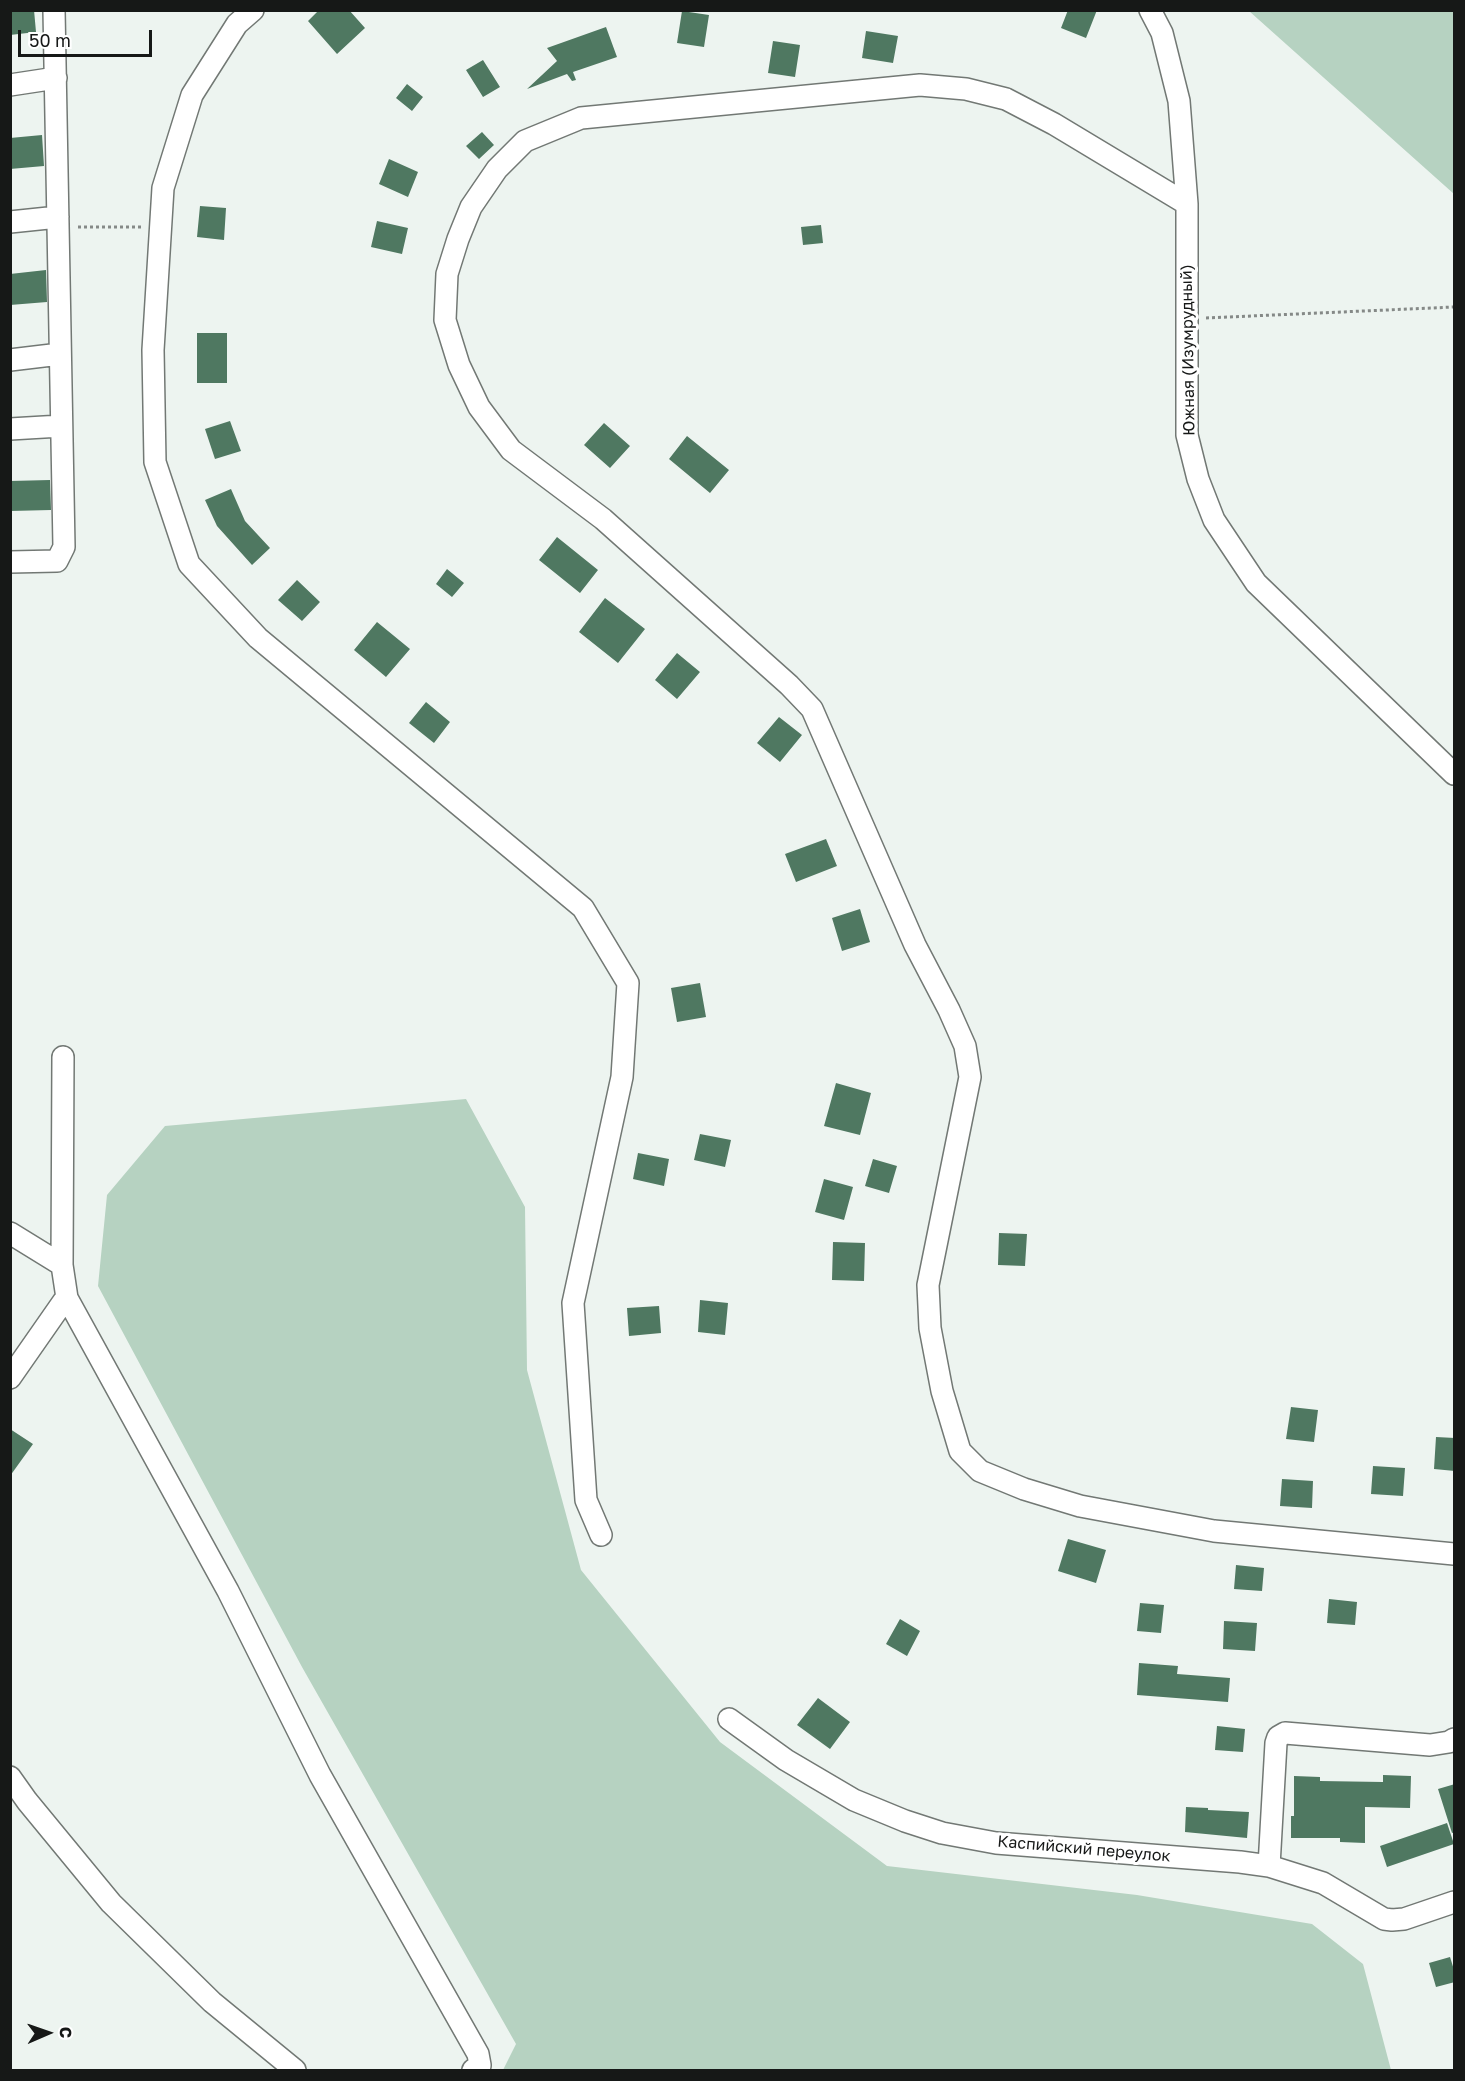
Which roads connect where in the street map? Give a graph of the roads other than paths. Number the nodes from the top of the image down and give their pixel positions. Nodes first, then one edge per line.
1 (54, 10) edge
2 (253, 10) edge
3 (1150, 10) edge
4 (56, 78) junction
5 (10, 85) edge
6 (1187, 204) junction
7 (10, 222) edge
8 (58, 222) junction
9 (60, 354) junction
10 (10, 360) edge
11 (61, 426) junction
12 (10, 429) edge
13 (10, 562) edge
14 (1455, 774) edge
15 (63, 1057) dead end
16 (10, 1233) edge
17 (62, 1265) junction
18 (68, 1298) junction
19 (10, 1378) edge
20 (601, 1535) dead end
21 (1455, 1554) edge
22 (729, 1719) dead end
23 (1452, 1741) edge
24 (10, 1777) edge
25 (1269, 1866) junction
26 (1455, 1902) edge
27 (295, 2070) edge
28 (473, 2070) edge

1 - 4 street
2 - 20 street
3 - 6 street, Южная (Изумрудный)
4 - 5 street
4 - 8 street
6 - 14 street, Южная (Изумрудный)
6 - 21 street
7 - 8 street
8 - 9 street
9 - 10 street
9 - 11 street
11 - 12 street
11 - 13 street
15 - 17 street
16 - 17 street
17 - 18 street
18 - 19 street
18 - 28 street
22 - 25 street, Каспийский переулок
23 - 25 street
24 - 27 street
25 - 26 street, Каспийский переулок

